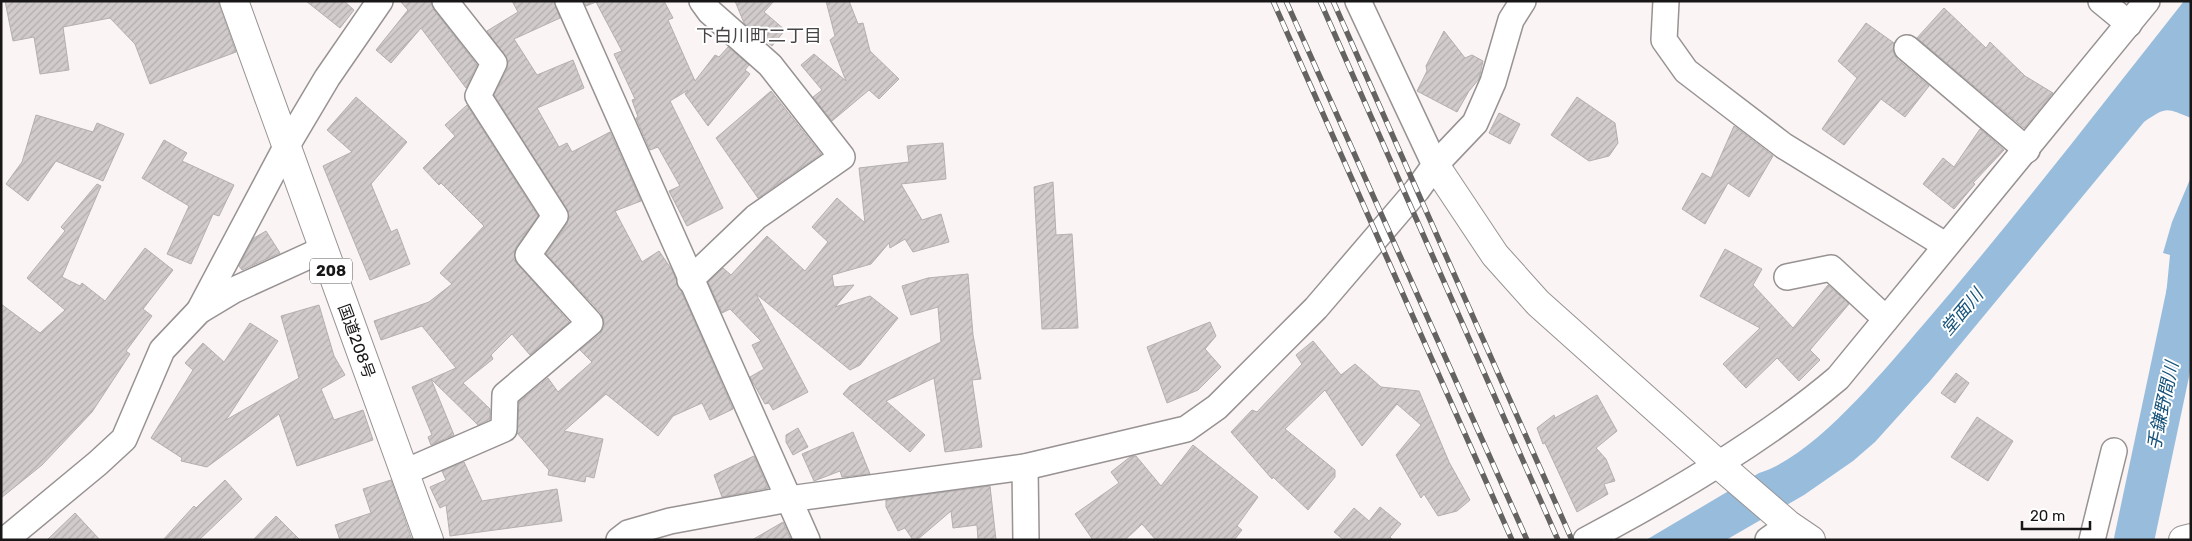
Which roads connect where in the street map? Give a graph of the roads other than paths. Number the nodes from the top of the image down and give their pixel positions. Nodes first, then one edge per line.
1 (234, 1) edge
2 (380, 1) edge
3 (445, 1) edge
4 (568, 1) edge
5 (702, 1) edge
6 (1358, 1) edge
7 (1522, 1) edge
8 (1666, 1) edge
9 (2101, 1) edge
10 (2147, 1) edge
11 (2129, 24) junction
12 (1906, 48) dead end
13 (286, 147) junction
14 (2027, 150) junction
15 (1435, 165) junction
16 (1945, 245) junction
17 (324, 249) junction
18 (1786, 278) dead end
19 (690, 280) junction
20 (199, 311) junction
21 (1886, 319) junction
22 (2114, 451) dead end
23 (1717, 463) junction
24 (1025, 467) junction
25 (405, 472) junction
26 (789, 499) junction
27 (1789, 535) edge
28 (5, 540) edge
29 (430, 540) edge
30 (619, 540) edge
31 (807, 540) edge
32 (1026, 540) edge
33 (1586, 540) edge
34 (2092, 540) edge

1 - 13 main road, 国道208号 / 208
2 - 13 street
3 - 25 street
4 - 19 street
5 - 19 street
6 - 15 street
7 - 15 street
8 - 16 street
9 - 11 street
10 - 11 street
11 - 14 street
12 - 14 street
13 - 17 main road, 国道208号 / 208
13 - 20 street
14 - 16 street
15 - 23 main road
15 - 24 street
16 - 21 street
17 - 20 street
17 - 25 main road, 国道208号 / 208
18 - 21 street
19 - 26 street
20 - 28 street
21 - 23 street
22 - 34 street
23 - 27 main road
23 - 33 street
24 - 26 street
24 - 32 street
25 - 29 main road, 国道208号 / 208
26 - 30 street
26 - 31 street

